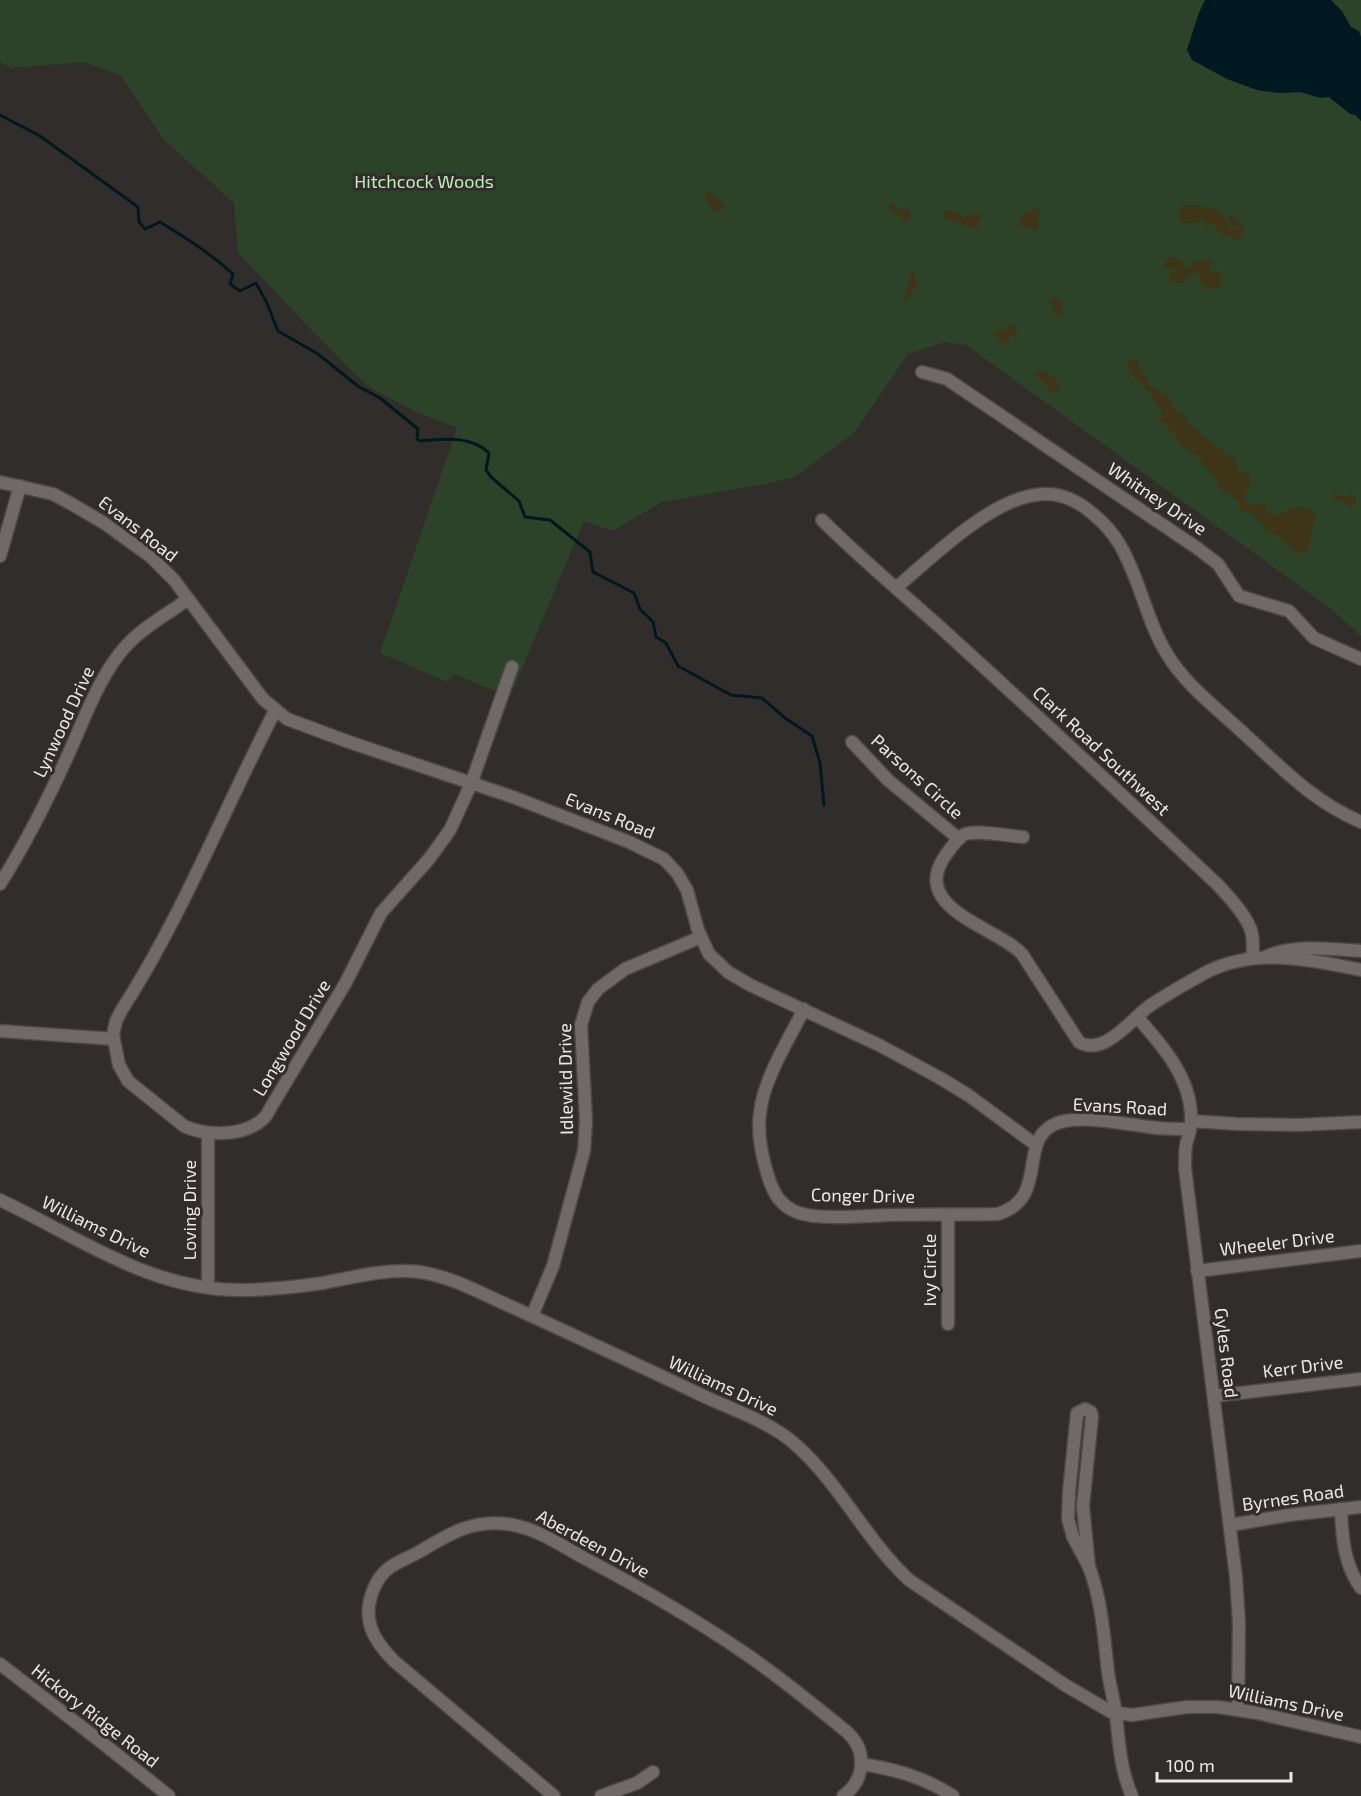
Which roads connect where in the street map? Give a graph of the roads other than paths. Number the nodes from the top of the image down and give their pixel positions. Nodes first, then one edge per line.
1 (922, 372) dead end
2 (0, 482) edge
3 (20, 486) junction
4 (822, 520) dead end
5 (0, 556) edge
6 (896, 588) junction
7 (188, 599) junction
8 (1361, 659) edge
9 (512, 667) dead end
10 (275, 711) junction
11 (852, 742) dead end
12 (471, 784) junction
13 (1361, 822) edge
14 (1023, 837) dead end
15 (959, 839) junction
16 (0, 884) edge
17 (700, 937) junction
18 (1361, 951) edge
19 (1258, 958) junction
20 (1361, 969) edge
21 (804, 1009) junction
22 (1137, 1017) junction
23 (0, 1031) edge
24 (114, 1039) junction
25 (1361, 1122) edge
26 (1191, 1125) junction
27 (208, 1133) junction
28 (1036, 1145) junction
29 (0, 1200) edge
30 (948, 1215) junction
31 (1361, 1251) edge
32 (1197, 1271) junction
33 (208, 1287) junction
34 (532, 1316) junction
35 (948, 1324) dead end
36 (1361, 1378) edge
37 (1214, 1396) junction
38 (1361, 1507) edge
39 (1341, 1509) junction
40 (1231, 1525) junction
41 (1089, 1567) junction
42 (1361, 1588) edge
43 (0, 1664) edge
44 (1238, 1710) junction
45 (1116, 1713) junction
46 (1361, 1737) edge
47 (861, 1764) junction
48 (653, 1772) dead end
49 (169, 1796) edge
50 (554, 1796) edge
51 (601, 1796) edge
52 (843, 1796) edge
53 (953, 1796) edge
54 (1132, 1796) edge

1 - 8 street, Whitney Drive
2 - 3 street, Evans Road
3 - 5 street
3 - 7 street, Evans Road
4 - 6 street, Clark Road Southwest
6 - 13 street
6 - 19 street, Clark Road Southwest
7 - 10 street, Evans Road
7 - 16 street, Lynwood Drive
9 - 12 street, Longwood Drive
10 - 12 street, Evans Road
10 - 24 street, Longwood Drive
11 - 15 street, Parsons Circle
12 - 17 street, Evans Road
12 - 27 street, Longwood Drive
14 - 15 street
15 - 22 street
17 - 21 street, Evans Road
17 - 34 street, Idlewild Drive
18 - 19 street
19 - 20 street
19 - 22 street
21 - 28 street, Evans Road
21 - 30 street, Conger Drive
22 - 26 street, Gyles Road
23 - 24 street
24 - 27 street, Longwood Drive
25 - 26 street, Evans Road
26 - 28 street, Evans Road
26 - 32 street, Gyles Road
27 - 33 street, Loving Drive
28 - 30 street, Conger Drive
29 - 33 street, Williams Drive
30 - 35 street, Ivy Circle
31 - 32 street, Wheeler Drive
32 - 37 street, Gyles Road
33 - 34 street, Williams Drive
34 - 45 street, Williams Drive
36 - 37 street, Kerr Drive
37 - 40 street, Gyles Road
38 - 39 street, Byrnes Road
39 - 40 street, Byrnes Road
39 - 42 street
40 - 44 street, Gyles Road
41 - 41 street
41 - 45 street
43 - 49 street, Hickory Ridge Road
44 - 45 street, Williams Drive
44 - 46 street, Williams Drive
45 - 54 street
47 - 50 street, Aberdeen Drive
47 - 52 street
47 - 53 street
48 - 51 street

